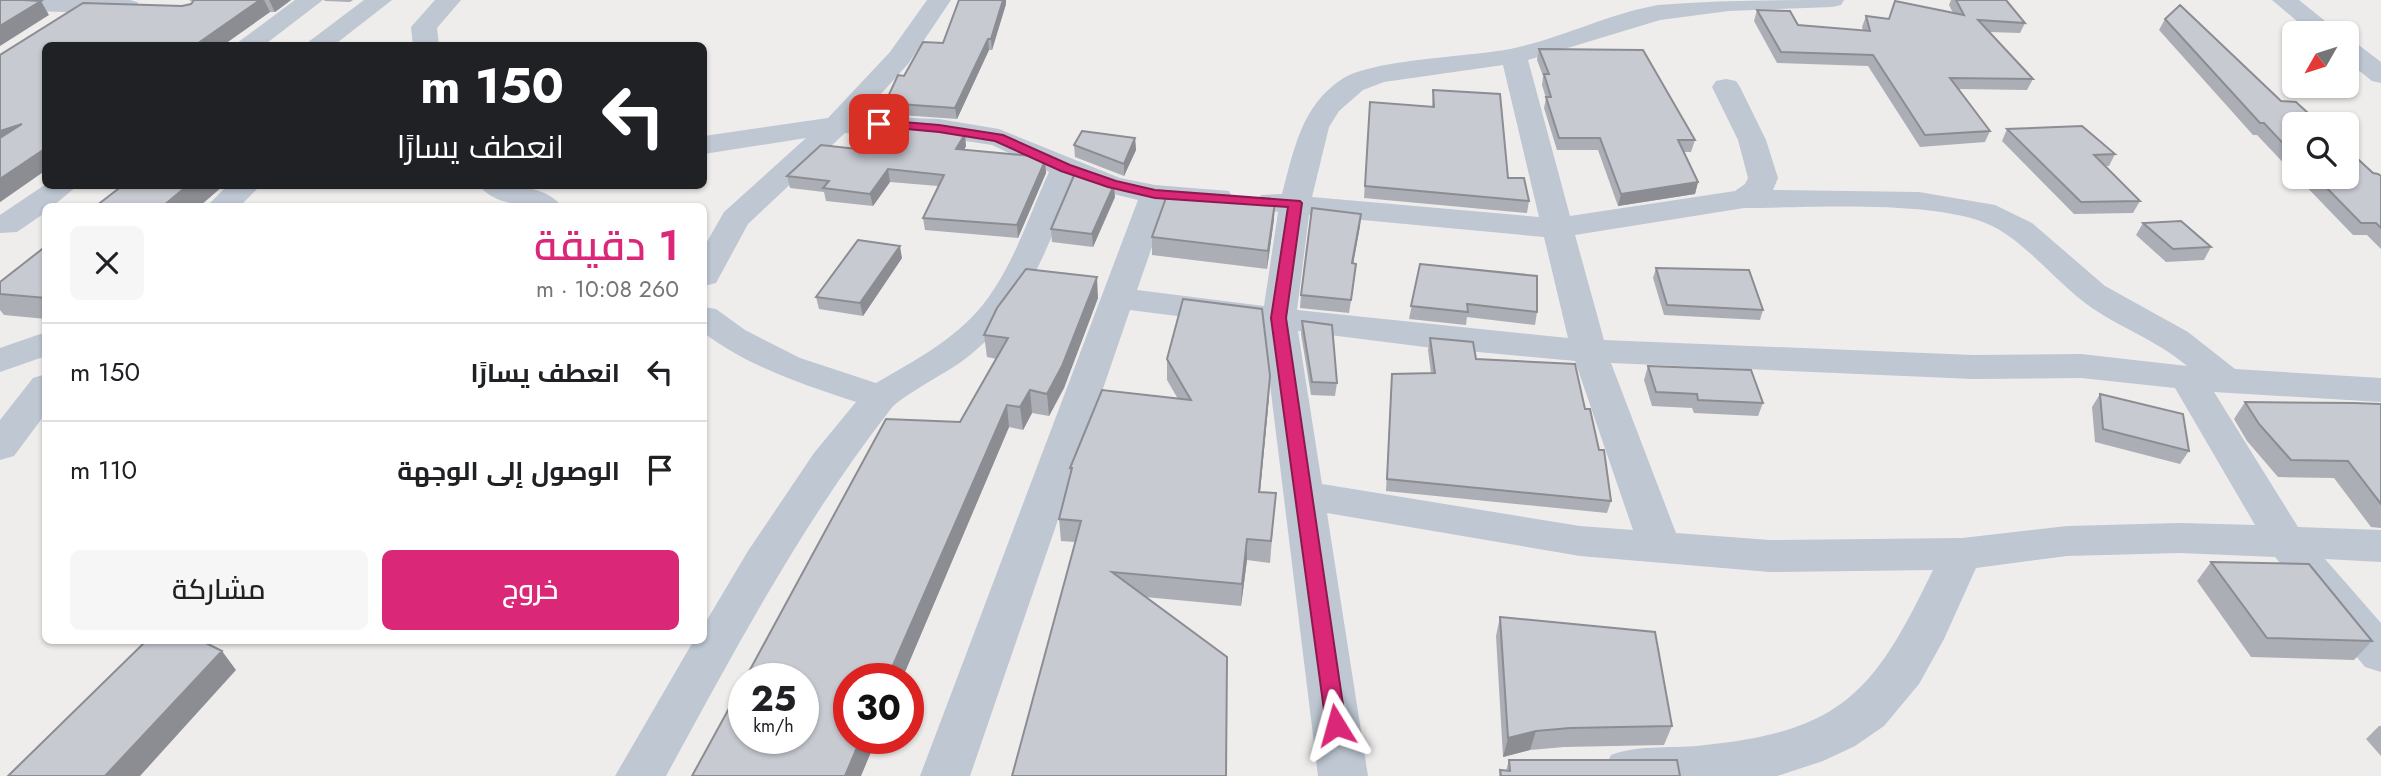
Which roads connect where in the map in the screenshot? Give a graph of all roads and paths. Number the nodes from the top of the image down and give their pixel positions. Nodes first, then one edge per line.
1 (311, 0) edge
2 (380, 0) edge
3 (449, 0) edge
4 (939, 0) edge
5 (1832, 0) edge
6 (2284, 0) edge
7 (91, 2) edge
8 (0, 3) edge
9 (1652, 6) edge
10 (151, 8) edge
11 (2311, 21) edge
12 (55, 26) edge
13 (425, 36) edge
14 (252, 42) edge
15 (322, 42) edge
16 (1514, 56) junction
17 (2359, 58) edge
18 (2381, 75) edge
19 (1726, 87) dead end
20 (837, 125) junction
21 (707, 145) edge
22 (1065, 168) junction
23 (59, 189) edge
24 (242, 189) edge
25 (503, 189) edge
26 (1155, 194) junction
27 (1744, 199) junction
28 (45, 203) edge
29 (225, 203) edge
30 (538, 203) edge
31 (1295, 203) junction
32 (42, 206) edge
33 (1558, 228) junction
34 (16, 232) edge
35 (707, 270) edge
36 (1116, 298) junction
37 (1279, 318) junction
38 (707, 319) edge
39 (42, 345) edge
40 (1589, 351) junction
41 (0, 361) edge
42 (2206, 379) junction
43 (2381, 390) edge
44 (42, 391) edge
45 (880, 397) junction
46 (0, 447) edge
47 (1304, 495) junction
48 (2286, 541) junction
49 (2381, 546) edge
50 (1660, 547) junction
51 (1962, 554) junction
52 (2381, 654) edge
53 (1587, 770) edge
54 (640, 776) edge
55 (945, 776) edge
56 (1343, 776) edge

1 - 14 street
2 - 15 street
3 - 13 street
4 - 20 street
5 - 9 street
6 - 11 street
7 - 8 street
7 - 10 street
7 - 12 street
9 - 16 street
16 - 31 street
16 - 33 street
17 - 18 street
19 - 27 street
20 - 21 street
20 - 22 street
20 - 35 street
22 - 26 street
22 - 45 street
23 - 28 street
24 - 29 street
25 - 30 street
26 - 31 street
26 - 36 street
27 - 33 street
27 - 42 street
31 - 33 street
31 - 37 street
32 - 34 street
33 - 40 street
36 - 37 street
36 - 55 street
37 - 40 street
37 - 47 street
38 - 45 street
39 - 41 street
40 - 42 street
40 - 50 street
42 - 43 street
42 - 48 street
44 - 46 street
45 - 54 street
47 - 50 street
47 - 56 street
48 - 49 street
48 - 51 street
48 - 52 street
50 - 51 street
51 - 53 street

